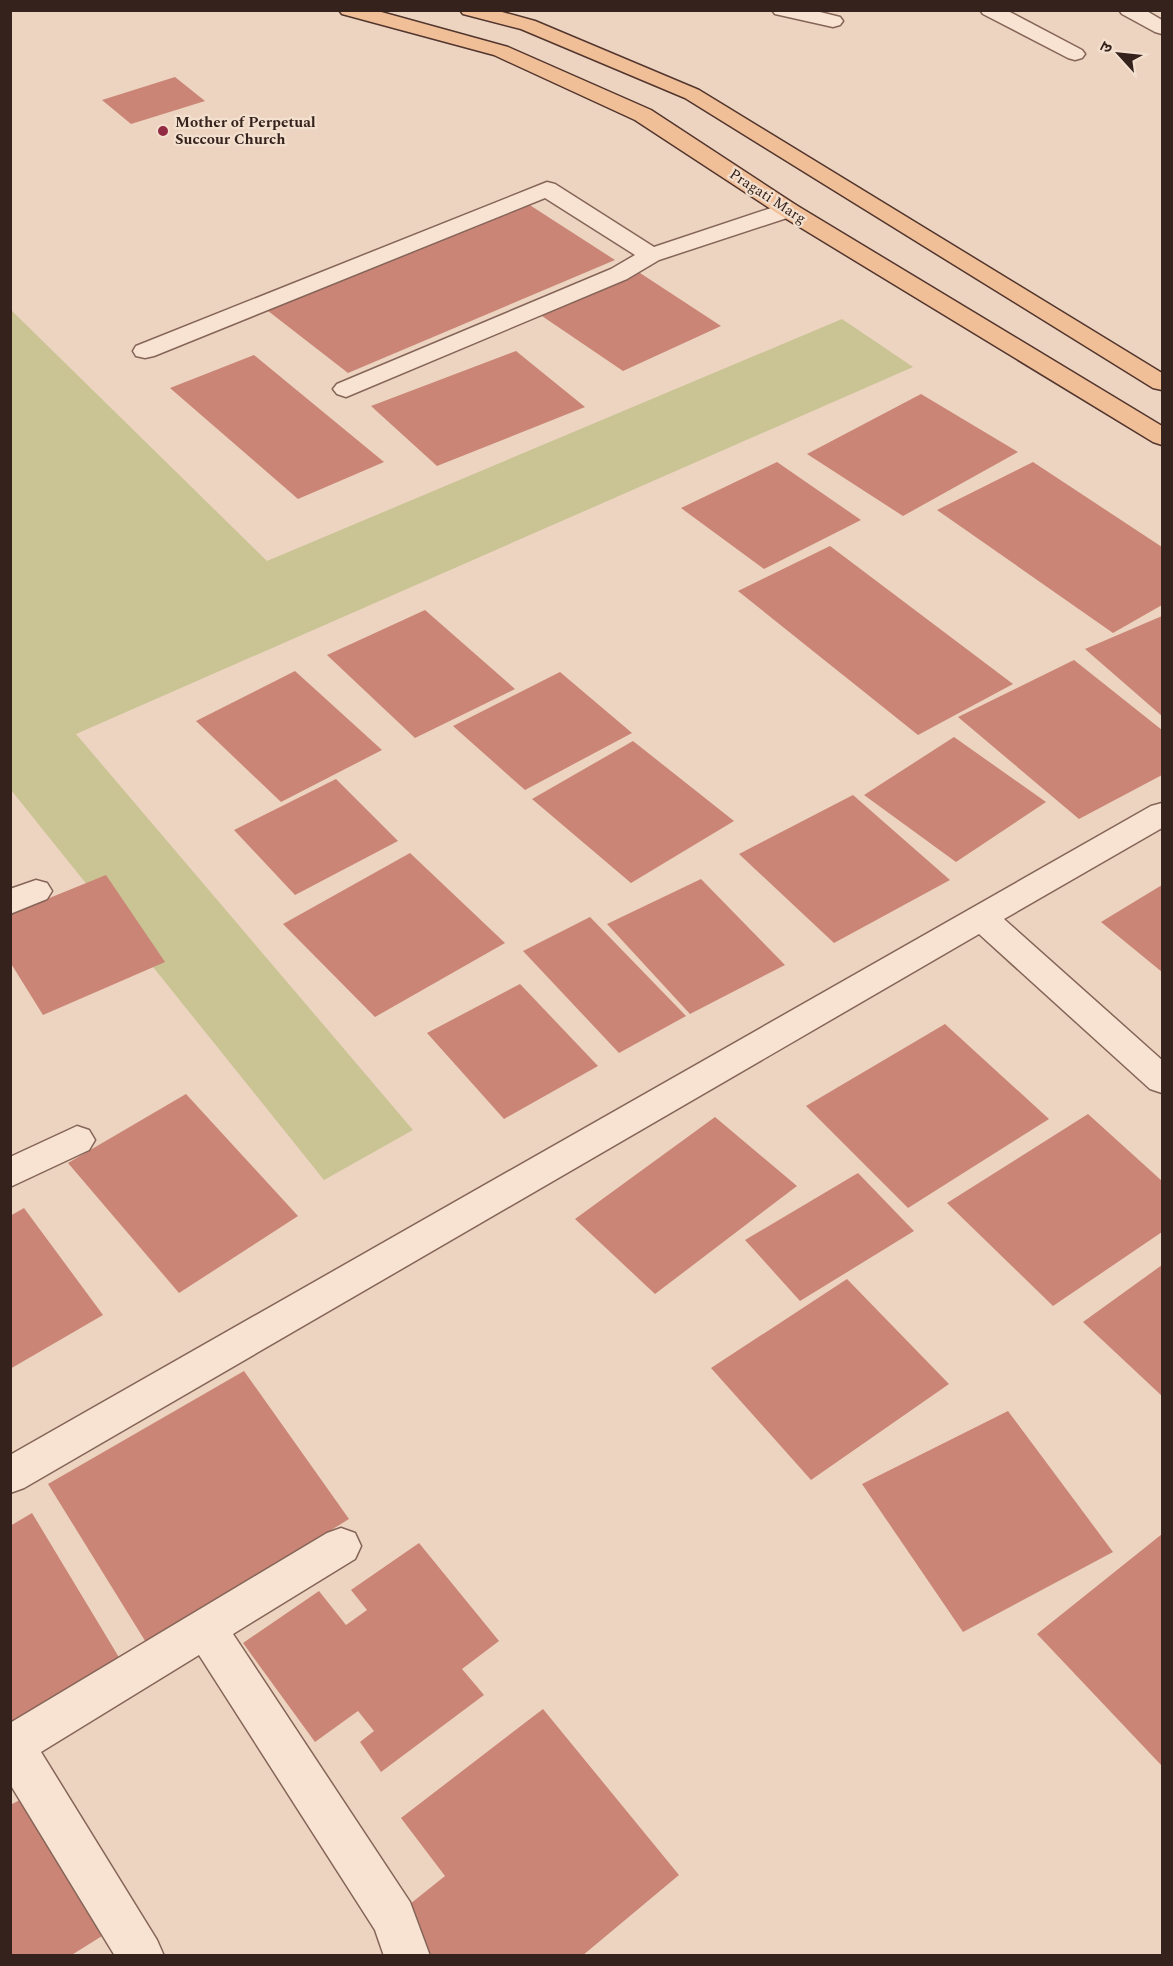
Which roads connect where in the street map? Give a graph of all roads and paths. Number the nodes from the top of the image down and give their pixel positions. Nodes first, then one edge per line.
1 (349, 10) edge
2 (782, 10) edge
3 (990, 10) edge
4 (1129, 10) edge
5 (471, 11) edge
6 (833, 21) dead end
7 (1162, 28) edge
8 (1075, 54) dead end
9 (788, 210) junction
10 (651, 255) junction
11 (145, 351) dead end
12 (1162, 382) edge
13 (346, 389) dead end
14 (1162, 437) edge
15 (1162, 814) edge
16 (983, 919) junction
17 (1162, 1080) edge
18 (77, 1140) dead end
19 (10, 1173) edge
20 (10, 1476) edge
21 (341, 1546) dead end
22 (206, 1629) junction
23 (11, 1747) edge
24 (141, 1956) edge
25 (407, 1956) edge

1 - 9 main road, Pragati Marg
2 - 6 street
3 - 8 street
4 - 7 street
5 - 12 main road
9 - 10 street
9 - 14 main road, Pragati Marg
10 - 11 street
10 - 13 street
15 - 16 street
16 - 17 street
16 - 20 street
18 - 19 street
21 - 22 street
22 - 23 street
22 - 25 street
23 - 24 street

